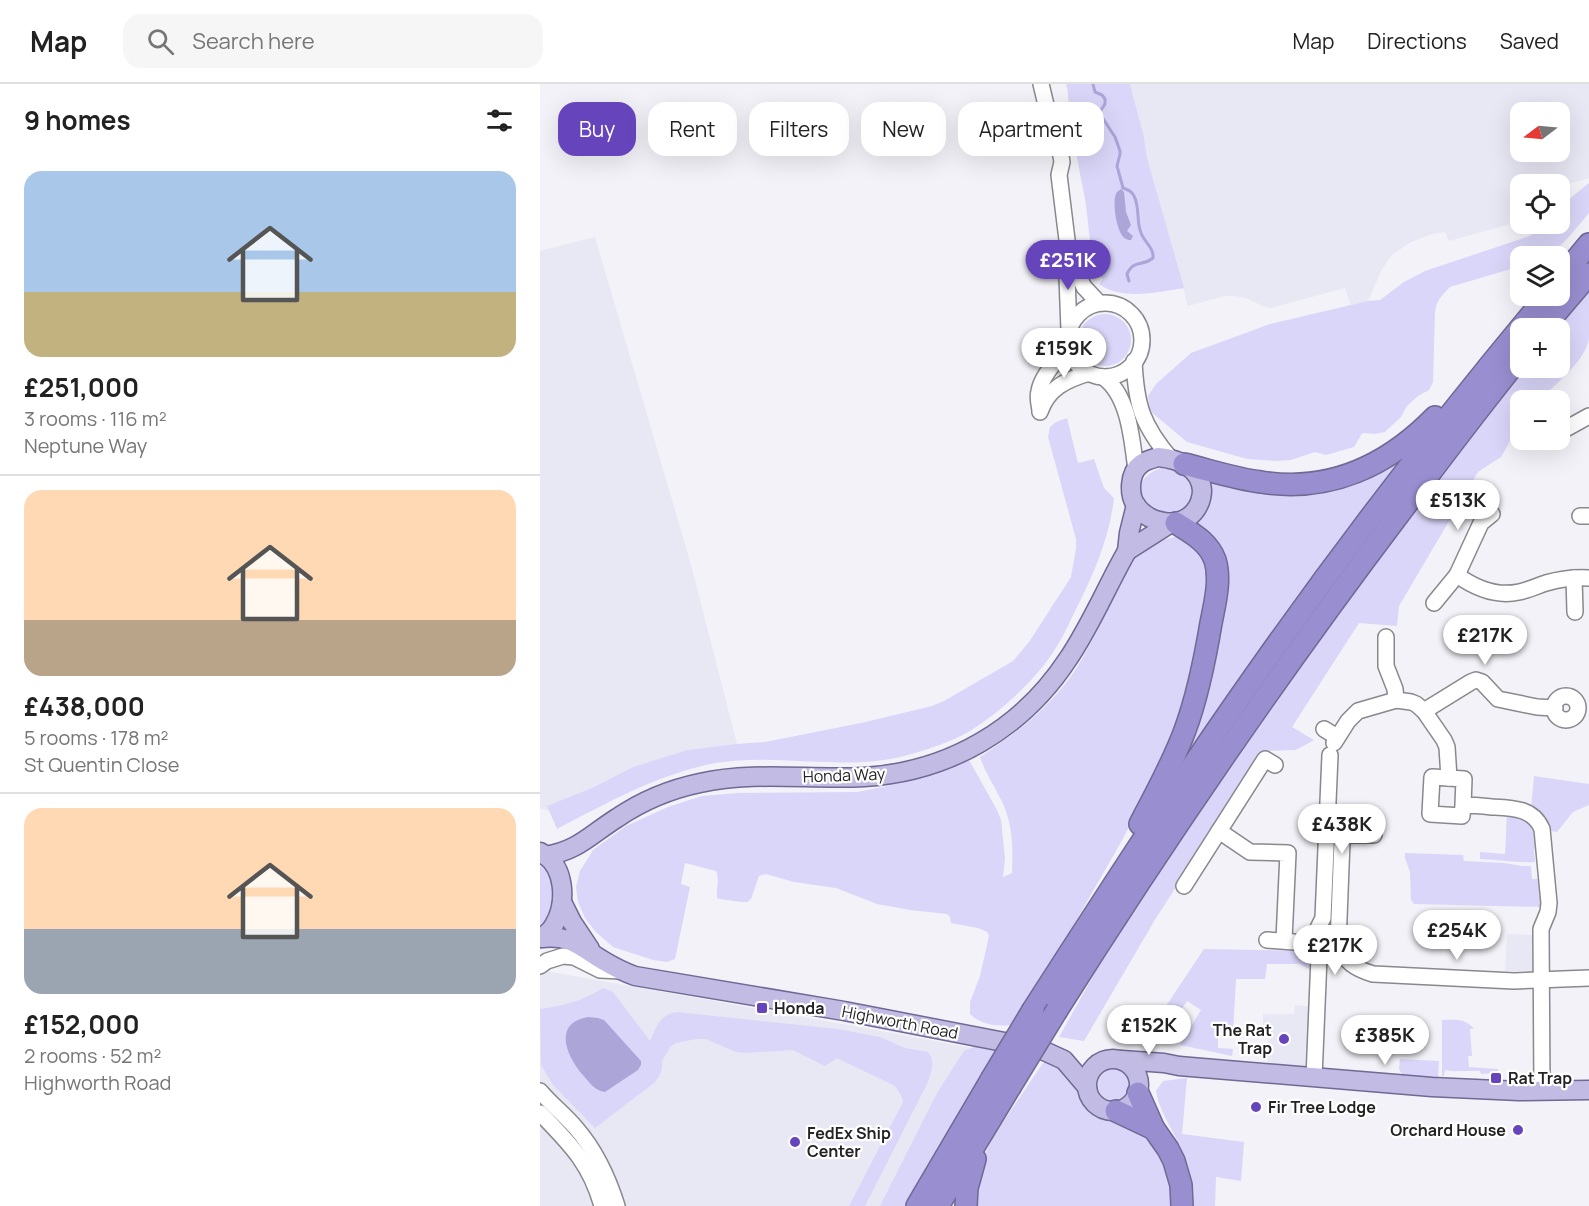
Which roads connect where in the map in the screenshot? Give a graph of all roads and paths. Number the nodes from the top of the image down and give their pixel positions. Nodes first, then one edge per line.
1 (1041, 84) edge
2 (1589, 244) edge
3 (1069, 256) junction
4 (1570, 267) edge
5 (1589, 274) edge
6 (1099, 303) junction
7 (1538, 306) edge
8 (1552, 318) edge
9 (1069, 338) junction
10 (1134, 361) junction
11 (1510, 370) edge
12 (1484, 371) junction
13 (1096, 375) junction
14 (1589, 416) edge
15 (1570, 426) edge
16 (1178, 461) junction
17 (1136, 470) junction
18 (1136, 505) junction
19 (1492, 514) dead end
20 (1173, 523) junction
21 (1127, 551) junction
22 (1457, 575) junction
23 (1582, 578) edge
24 (1434, 603) dead end
25 (1575, 612) dead end
26 (1386, 637) dead end
27 (1396, 700) junction
28 (1584, 710) edge
29 (1424, 711) junction
30 (1275, 765) dead end
31 (1449, 778) junction
32 (1463, 805) junction
33 (1219, 831) junction
34 (1374, 835) dead end
35 (580, 844) junction
36 (543, 854) edge
37 (1119, 875) junction
38 (561, 880) junction
39 (1184, 886) dead end
40 (562, 902) junction
41 (541, 938) edge
42 (1267, 940) dead end
43 (1284, 940) junction
44 (1310, 944) junction
45 (595, 956) junction
46 (540, 966) edge
47 (624, 971) junction
48 (1589, 978) edge
49 (1541, 980) junction
50 (1064, 1060) junction
51 (1103, 1060) junction
52 (1122, 1060) junction
53 (1179, 1066) junction
54 (1314, 1078) junction
55 (1000, 1083) junction
56 (1087, 1087) junction
57 (1139, 1089) junction
58 (1542, 1090) junction
59 (1589, 1090) edge
60 (540, 1091) edge
61 (1116, 1111) junction
62 (540, 1113) edge
63 (991, 1117) junction
64 (1154, 1129) junction
65 (602, 1206) edge
66 (617, 1206) edge
67 (917, 1206) edge
68 (938, 1206) edge
69 (966, 1206) edge
70 (1182, 1206) edge

1 - 3 street
2 - 4 highway
3 - 6 street
3 - 9 street
5 - 8 highway
6 - 9 street
6 - 10 street
7 - 12 highway
9 - 13 street
9 - 13 street
10 - 13 street
10 - 16 street
11 - 55 highway, bridge
12 - 16 highway
12 - 37 highway
13 - 17 street
14 - 15 street
16 - 17 main road
16 - 20 main road
17 - 18 main road
18 - 20 main road
18 - 21 main road, Honda Way
19 - 22 street
20 - 21 main road, Honda Way
20 - 37 highway
21 - 35 main road, Honda Way
22 - 23 street
22 - 24 street
23 - 25 street
26 - 27 street
27 - 29 street
27 - 44 street
28 - 29 street
29 - 31 street
30 - 33 street
31 - 32 street
31 - 32 street
32 - 49 street
33 - 39 street
33 - 43 street
34 - 49 street
35 - 36 main road, Honda Way
35 - 38 main road, Honda Way
36 - 38 main road
37 - 55 highway, bridge
38 - 40 main road
40 - 41 main road
40 - 45 main road, Highworth Road
41 - 45 main road, Highworth Road
42 - 43 street
43 - 44 street
44 - 54 street
45 - 47 main road, Highworth Road
46 - 47 street
47 - 50 main road, Highworth Road
48 - 49 street
49 - 58 street
50 - 51 main road, Highworth Road
50 - 56 main road, Highworth Road
51 - 52 main road
51 - 56 main road
52 - 53 main road
52 - 57 main road
53 - 54 main road
53 - 57 main road
54 - 58 main road
55 - 63 highway
55 - 67 highway
56 - 61 main road
57 - 61 main road
57 - 64 highway
58 - 59 main road
60 - 66 street
61 - 64 highway
62 - 65 street
63 - 68 highway
63 - 69 highway
64 - 70 highway

